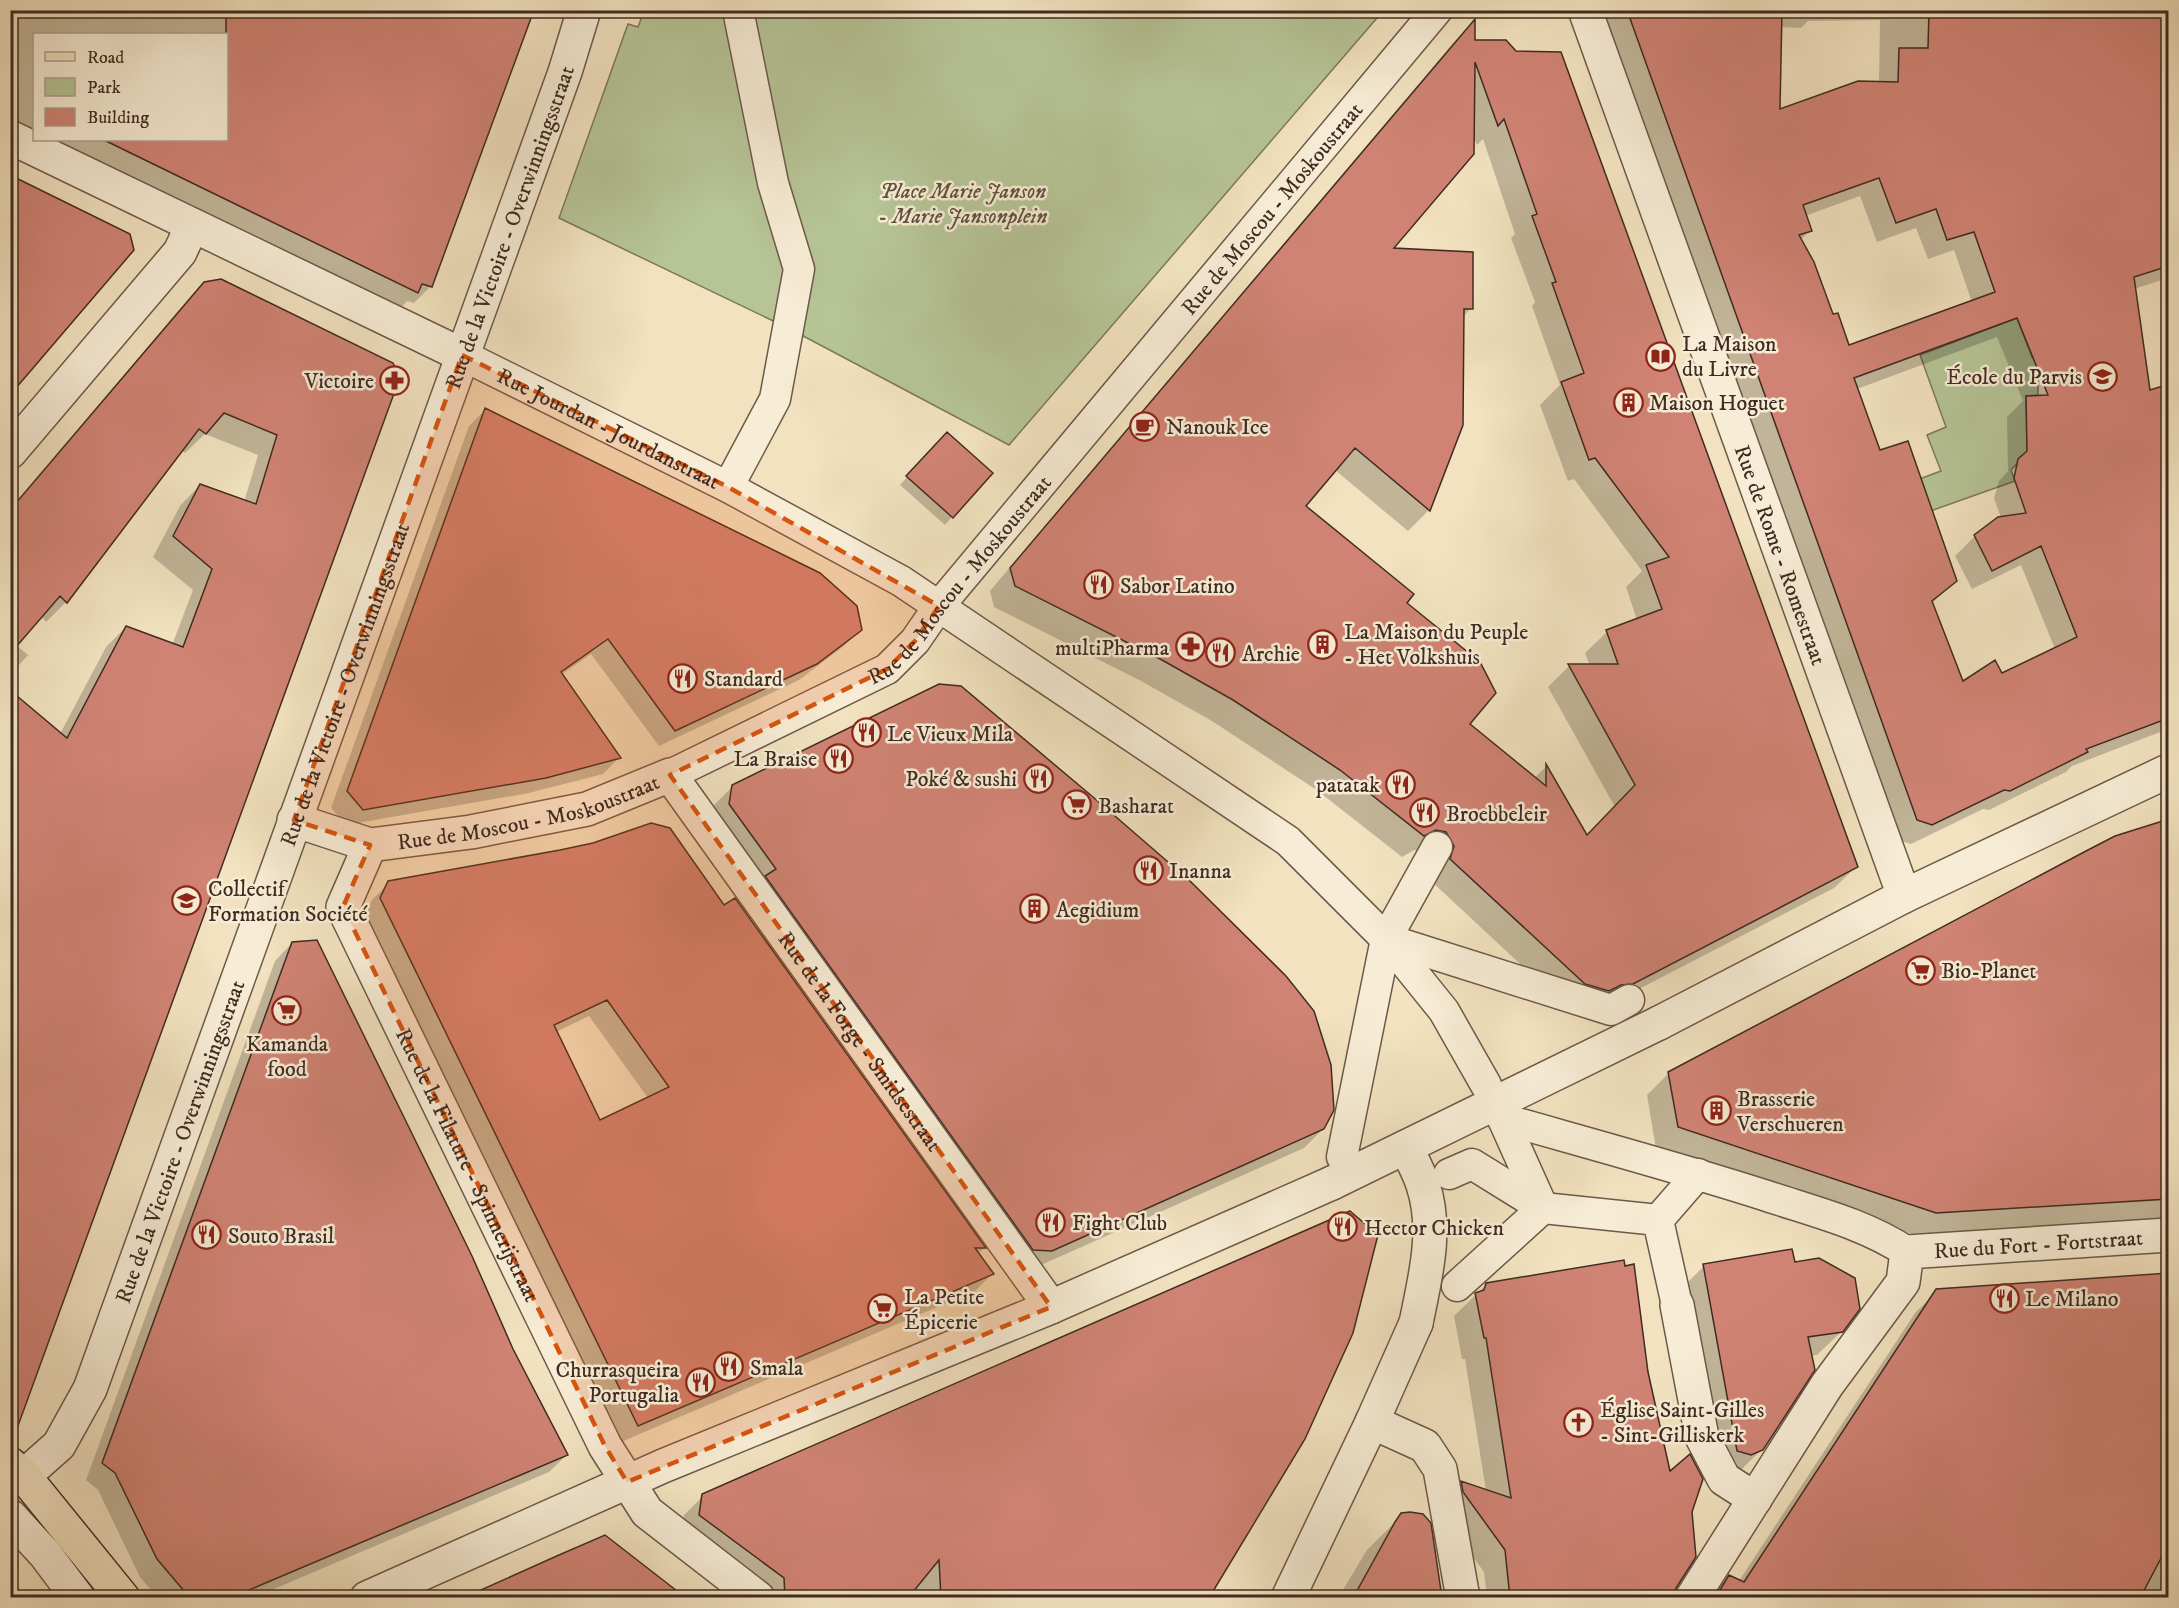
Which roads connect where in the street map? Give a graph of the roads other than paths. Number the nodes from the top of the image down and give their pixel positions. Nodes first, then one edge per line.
1 (584, 10) edge
2 (738, 10) edge
3 (1437, 10) edge
4 (1585, 10) edge
5 (10, 137) edge
6 (192, 226) junction
7 (462, 355) junction
8 (10, 452) edge
9 (728, 487) junction
10 (939, 606) junction
11 (2169, 771) edge
12 (670, 775) junction
13 (294, 820) junction
14 (370, 845) junction
15 (1437, 847) dead end
16 (1904, 896) junction
17 (1386, 939) junction
18 (1629, 1000) dead end
19 (1486, 1085) dead end
20 (1406, 1147) junction
21 (1337, 1170) junction
22 (1449, 1174) dead end
23 (1698, 1174) junction
24 (1543, 1208) junction
25 (1658, 1220) junction
26 (2169, 1235) edge
27 (1907, 1252) junction
28 (1464, 1283) dead end
29 (1677, 1305) joint
30 (1051, 1308) junction
31 (1372, 1422) junction
32 (15, 1474) edge
33 (627, 1482) junction
34 (1755, 1499) junction
35 (10, 1516) edge
36 (78, 1598) edge
37 (123, 1598) edge
38 (368, 1598) edge
39 (758, 1598) edge
40 (1288, 1598) edge
41 (1463, 1598) edge
42 (1692, 1598) edge

1 - 7 street, Rue de la Victoire - Overwinningsstraat
2 - 9 street
3 - 10 street, Rue de Moscou - Moskoustraat
4 - 16 street, Rue de Rome - Romestraat
5 - 6 street, Rue Jourdan - Jourdanstraat
6 - 7 street, Rue Jourdan - Jourdanstraat
6 - 8 street
7 - 9 street, Rue Jourdan - Jourdanstraat
7 - 13 street, Rue de la Victoire - Overwinningsstraat
9 - 10 street, Rue Jourdan - Jourdanstraat
10 - 12 street, Rue de Moscou - Moskoustraat
10 - 17 street, Rue Jourdan - Jourdanstraat
11 - 16 street
12 - 14 street, Rue de Moscou - Moskoustraat
12 - 30 street, Rue de la Forge - Smidsestraat
13 - 14 street, Rue de Moscou - Moskoustraat
13 - 32 street, Rue de la Victoire - Overwinningsstraat
14 - 33 street, Rue de la Filature - Spinnerijstraat
15 - 17 street
16 - 20 street
17 - 18 street
17 - 19 street, Rue Jourdan - Jourdanstraat
17 - 21 street
20 - 21 street
20 - 31 street
21 - 30 street
22 - 24 street
23 - 24 street
23 - 25 street
23 - 27 street
24 - 25 street
24 - 28 street
25 - 29 street
26 - 27 street, Rue du Fort - Fortstraat
27 - 34 street
29 - 34 street
30 - 33 street
31 - 40 street
31 - 41 street
32 - 37 main road
33 - 38 street
33 - 39 street, Rue de la Filature - Spinnerijstraat
34 - 42 street
35 - 36 street

